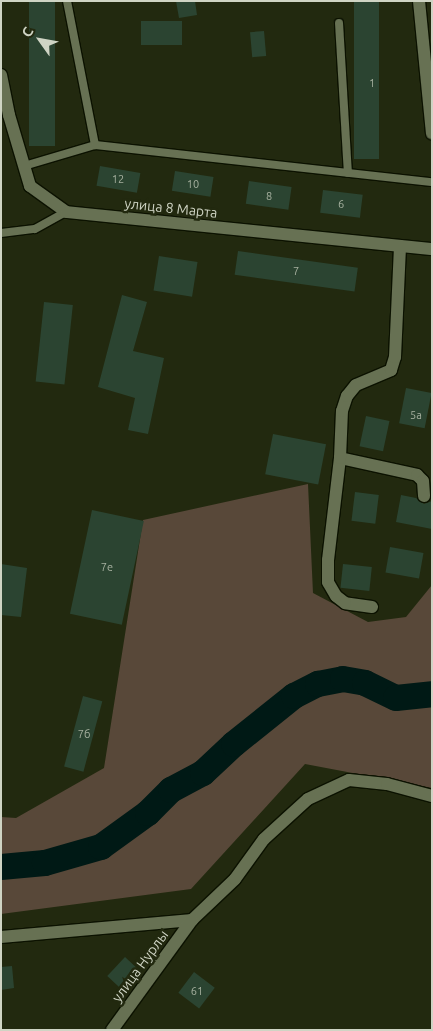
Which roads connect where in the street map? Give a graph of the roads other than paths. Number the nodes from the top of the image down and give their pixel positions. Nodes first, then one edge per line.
1 (67, 1) edge
2 (420, 1) edge
3 (339, 23) dead end
4 (427, 24) edge
5 (1, 75) edge
6 (432, 133) edge
7 (95, 145) junction
8 (24, 166) junction
9 (348, 173) junction
10 (432, 182) edge
11 (66, 212) junction
12 (1, 233) edge
13 (400, 246) junction
14 (432, 249) edge
15 (340, 458) junction
16 (424, 496) dead end
17 (372, 607) dead end
18 (432, 796) edge
19 (192, 920) junction
20 (1, 937) edge
21 (112, 1030) edge

1 - 7 lane
2 - 4 street
3 - 9 lane
4 - 6 street
5 - 8 street
7 - 8 lane
7 - 9 lane
8 - 11 street
9 - 10 lane
11 - 12 lane
11 - 13 street, улица 8 Марта
13 - 14 street, улица 8 Марта
13 - 15 street
15 - 16 street
15 - 17 street
18 - 19 street, улица Нурлы
19 - 20 street
19 - 21 street, улица Нурлы

